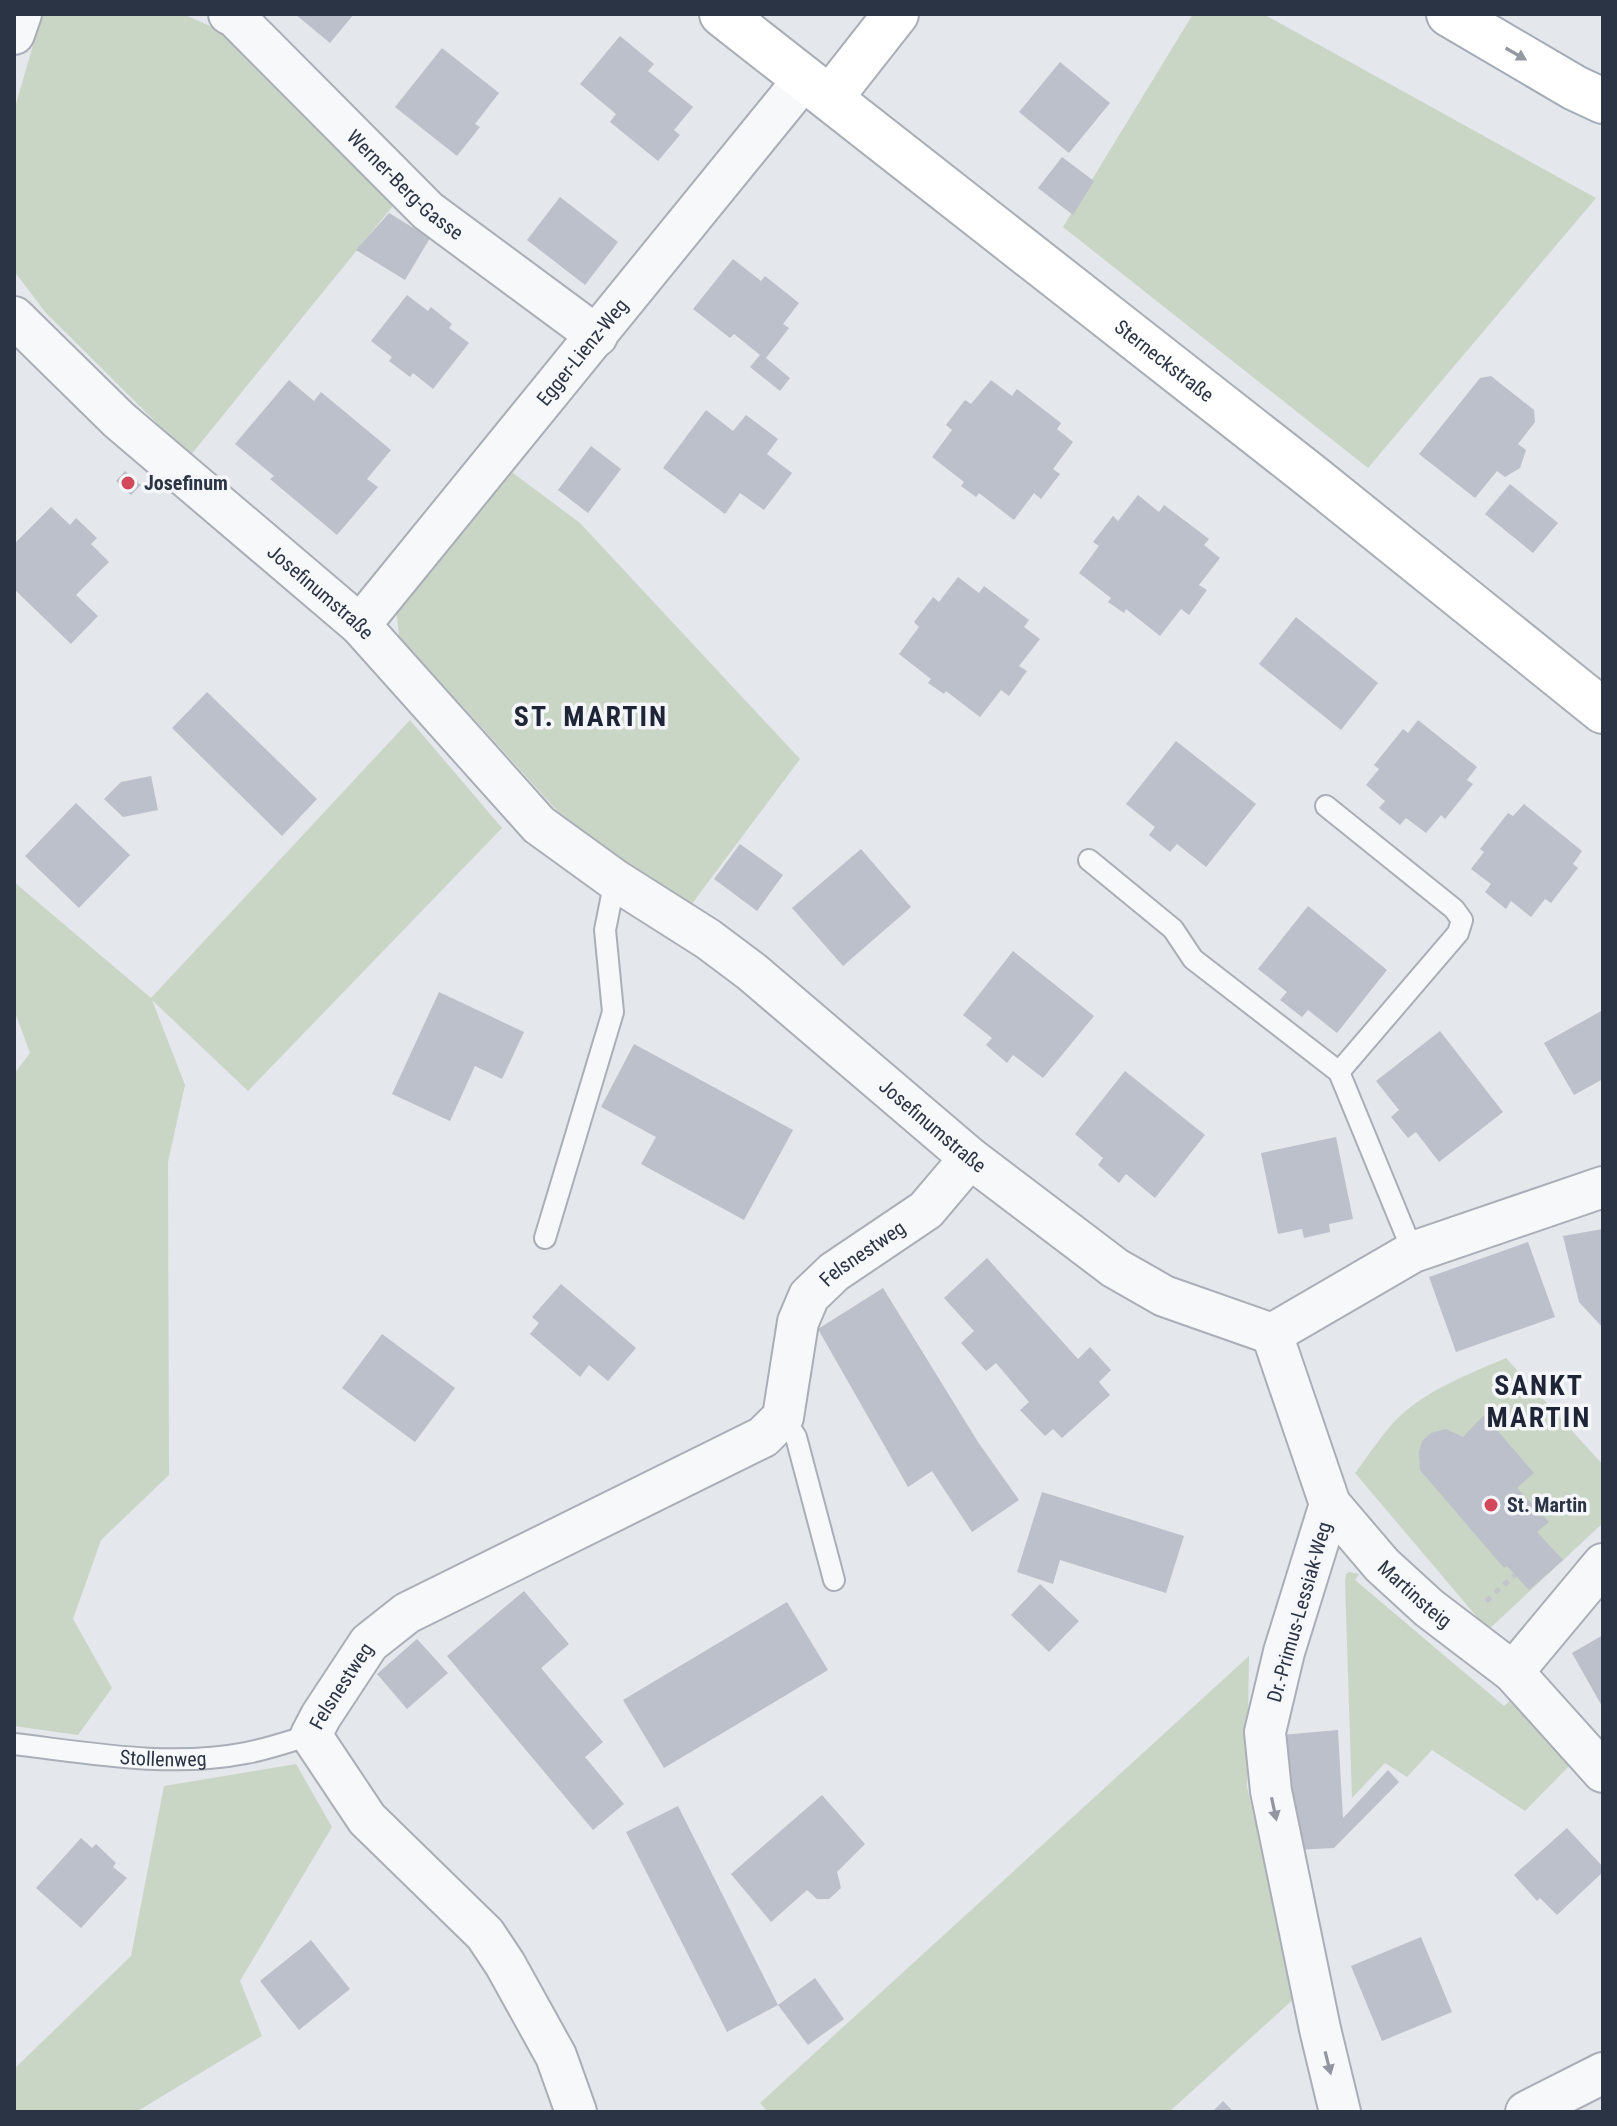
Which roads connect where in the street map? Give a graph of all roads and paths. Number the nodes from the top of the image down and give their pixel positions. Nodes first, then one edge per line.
1 (21, 14) edge
2 (229, 14) edge
3 (722, 14) edge
4 (896, 14) edge
5 (1449, 14) edge
6 (14, 34) edge
7 (818, 88) junction
8 (1603, 101) edge
9 (14, 317) edge
10 (597, 336) junction
11 (360, 625) junction
12 (1603, 711) edge
13 (1326, 806) dead end
14 (1089, 860) dead end
15 (615, 880) junction
16 (1339, 1072) junction
17 (970, 1158) junction
18 (1603, 1187) edge
19 (545, 1238) dead end
20 (1413, 1252) junction
21 (1272, 1334) junction
22 (783, 1417) junction
23 (1330, 1504) junction
24 (1603, 1564) edge
25 (834, 1580) dead end
26 (1513, 1672) junction
27 (311, 1735) junction
28 (14, 1744) edge
29 (1603, 1772) edge
30 (1603, 2073) edge
31 (576, 2112) edge
32 (1340, 2112) edge
33 (1526, 2112) edge

1 - 6 street
2 - 10 street, Werner-Berg-Gasse
3 - 7 street, Sterneckstraße
4 - 7 street, Egger-Lienz-Weg
5 -> 8 street
7 - 10 street, Egger-Lienz-Weg
7 - 12 street, Sterneckstraße
9 - 11 street, Josefinumstraße
10 - 11 street, Egger-Lienz-Weg
11 - 15 street, Josefinumstraße
13 - 16 lane
14 - 16 lane
15 - 17 street, Josefinumstraße
15 - 19 lane
16 - 20 lane
17 - 21 street, Josefinumstraße
17 - 22 street, Felsnestweg
18 - 20 street
20 - 21 street
21 - 23 street, Dr.-Primus-Lessiak-Weg
22 - 25 lane
22 - 27 street, Felsnestweg
23 - 26 street, Martinsteig
23 -> 32 street, Dr.-Primus-Lessiak-Weg
24 - 26 street
26 - 29 street, Martinsteig
27 - 28 lane, Stollenweg
27 - 31 street, Felsnestweg
30 - 33 street

